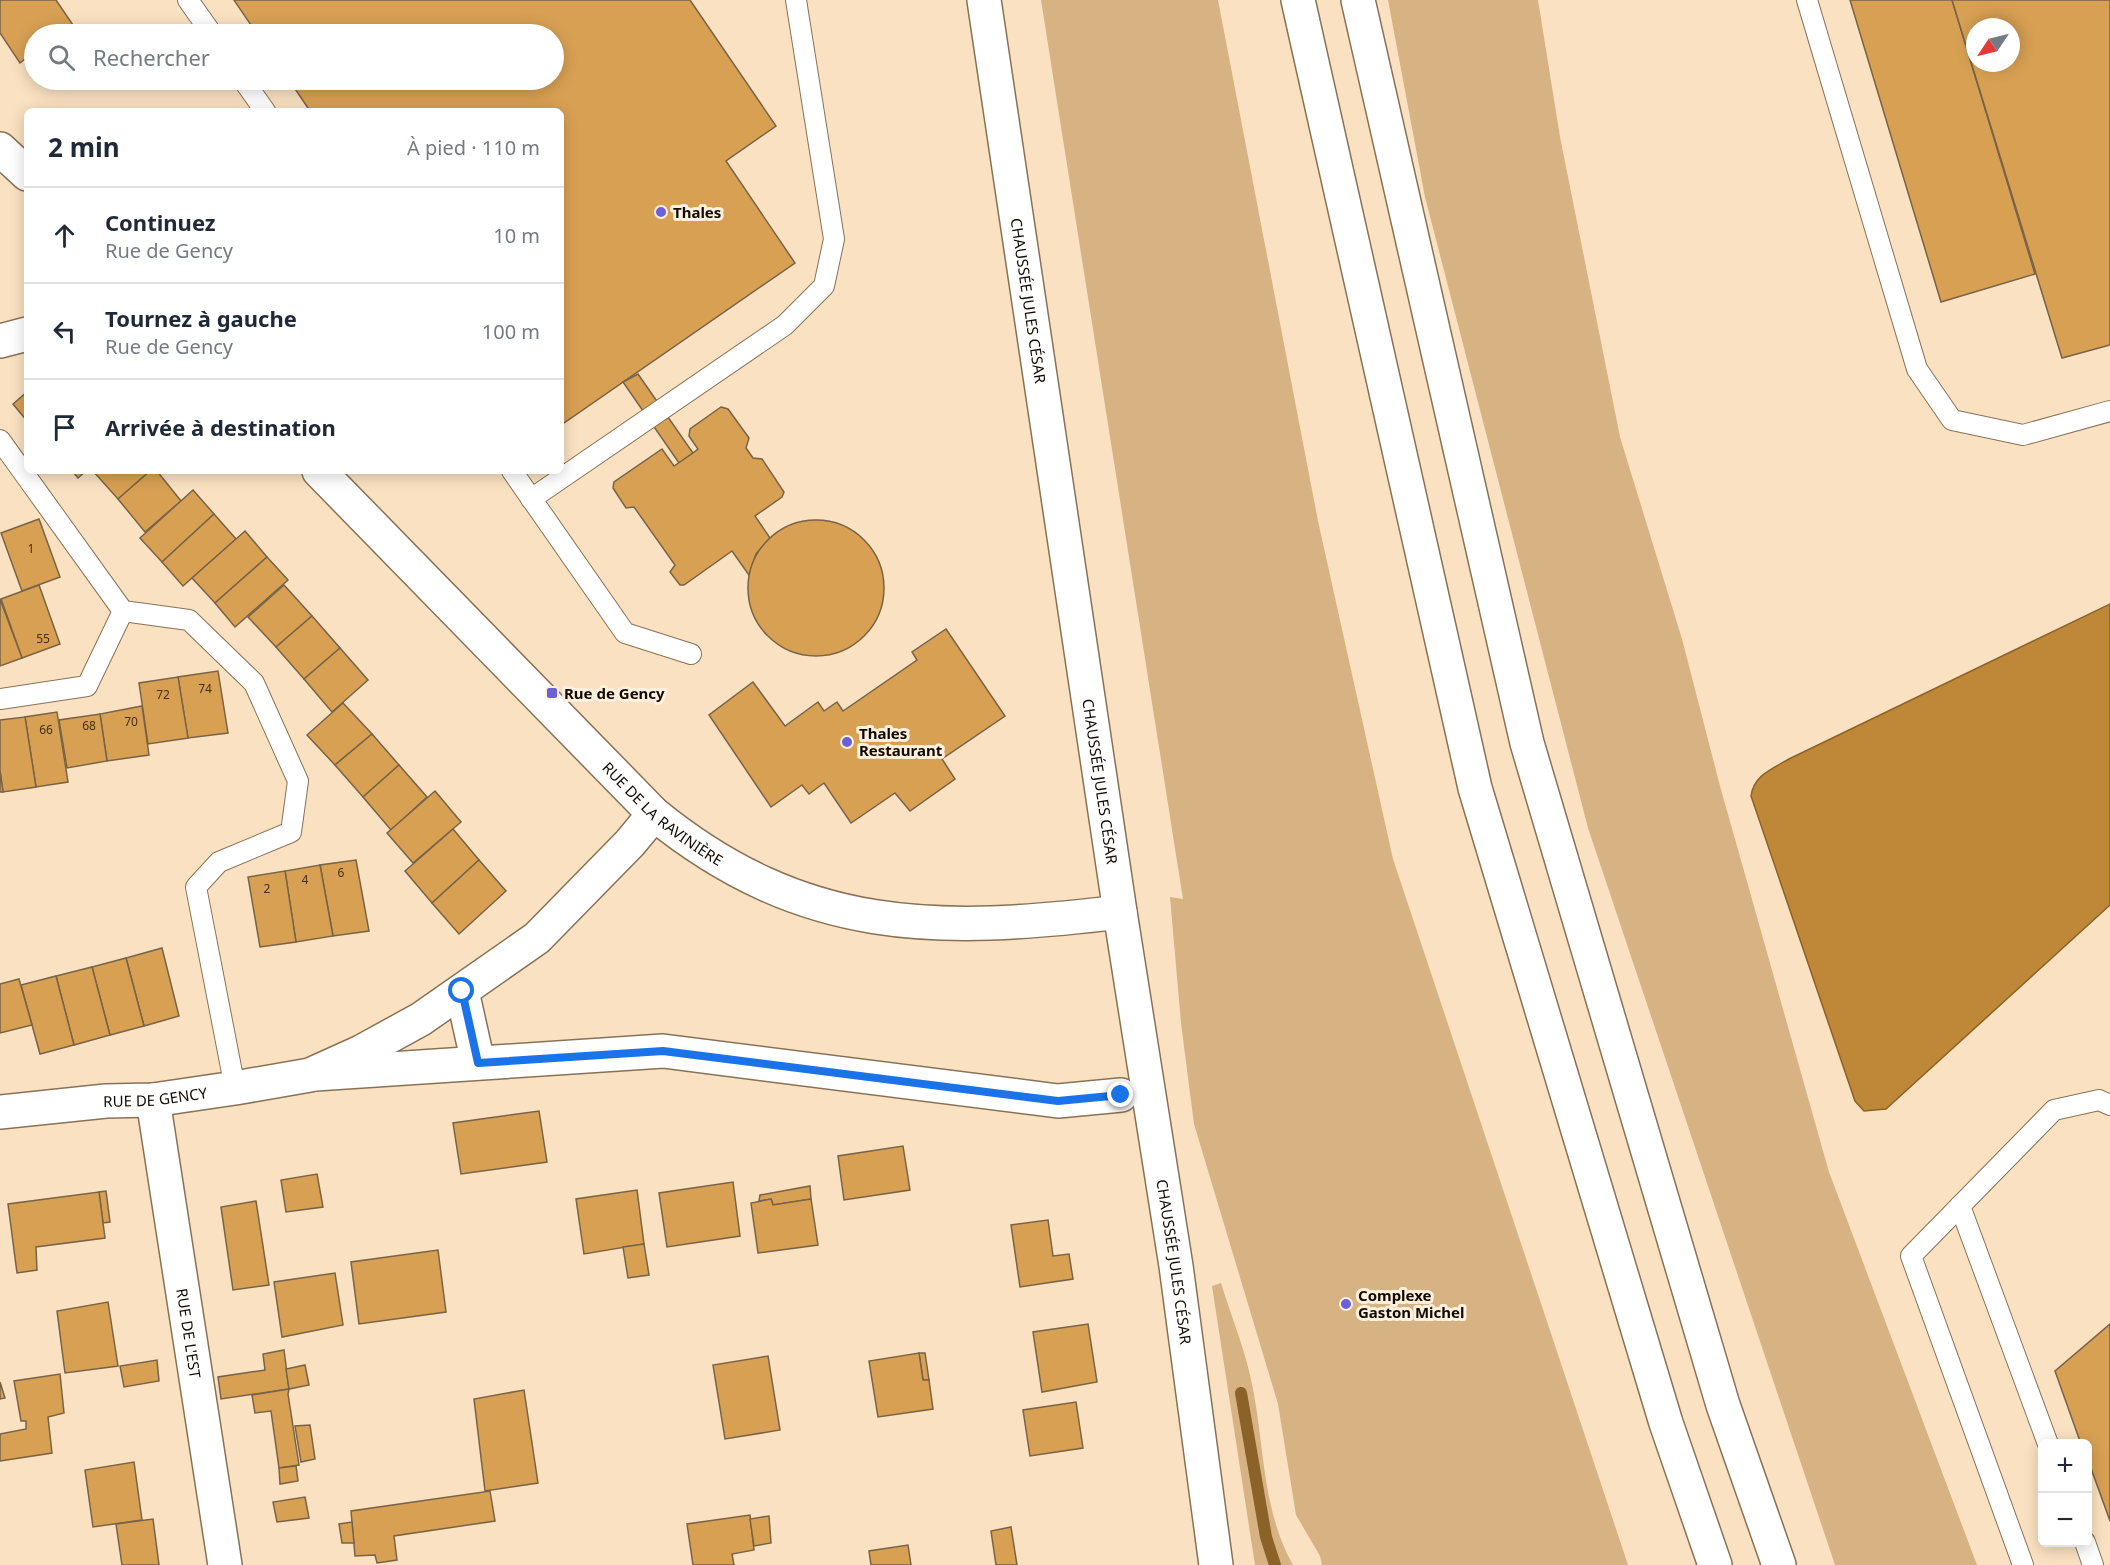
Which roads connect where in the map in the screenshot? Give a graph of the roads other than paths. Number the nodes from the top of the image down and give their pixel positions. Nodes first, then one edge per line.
1 (188, 0) edge
2 (796, 0) edge
3 (984, 0) edge
4 (1298, 0) edge
5 (1358, 0) edge
6 (1807, 0) edge
7 (205, 24) edge
8 (250, 90) edge
9 (263, 108) edge
10 (0, 149) edge
11 (24, 171) edge
12 (24, 335) edge
13 (0, 341) edge
14 (2110, 411) edge
15 (0, 440) edge
16 (24, 473) edge
17 (24, 474) edge
18 (322, 474) edge
19 (514, 474) edge
20 (531, 499) junction
21 (123, 611) junction
22 (691, 654) dead end
23 (0, 699) edge
24 (654, 814) junction
25 (1120, 912) junction
26 (462, 991) junction
27 (478, 1063) junction
28 (310, 1075) junction
29 (235, 1088) junction
30 (1121, 1095) dead end
31 (153, 1100) junction
32 (2110, 1105) edge
33 (0, 1112) edge
34 (1960, 1206) junction
35 (2047, 1439) edge
36 (2087, 1547) edge
37 (225, 1565) edge
38 (1216, 1565) edge
39 (1715, 1565) edge
40 (1779, 1565) edge
41 (2023, 1565) edge
42 (2093, 1565) edge

1 - 7 lane
2 - 20 lane
3 - 25 main road, CHAUSSÉE JULES CÉSAR
4 - 39 main road
5 - 40 main road
6 - 14 lane
8 - 9 lane
10 - 11 main road
12 - 13 main road
15 - 16 lane
17 - 21 lane
18 - 24 main road, RUE DE LA RAVINIÈRE
19 - 20 lane
20 - 22 lane
21 - 23 lane
21 - 29 lane
24 - 25 main road, RUE DE LA RAVINIÈRE
24 - 26 main road, RUE DE GENCY
25 - 38 main road, CHAUSSÉE JULES CÉSAR
26 - 27 main road
26 - 28 main road, RUE DE GENCY
27 - 28 main road, RUE DE GENCY
27 - 30 main road, RUE DE GENCY
28 - 29 main road, RUE DE GENCY
29 - 31 main road, RUE DE GENCY
31 - 33 main road, RUE DE GENCY
31 - 37 main road, RUE DE L'EST
32 - 34 lane
34 - 35 lane
34 - 41 lane
36 - 42 lane

